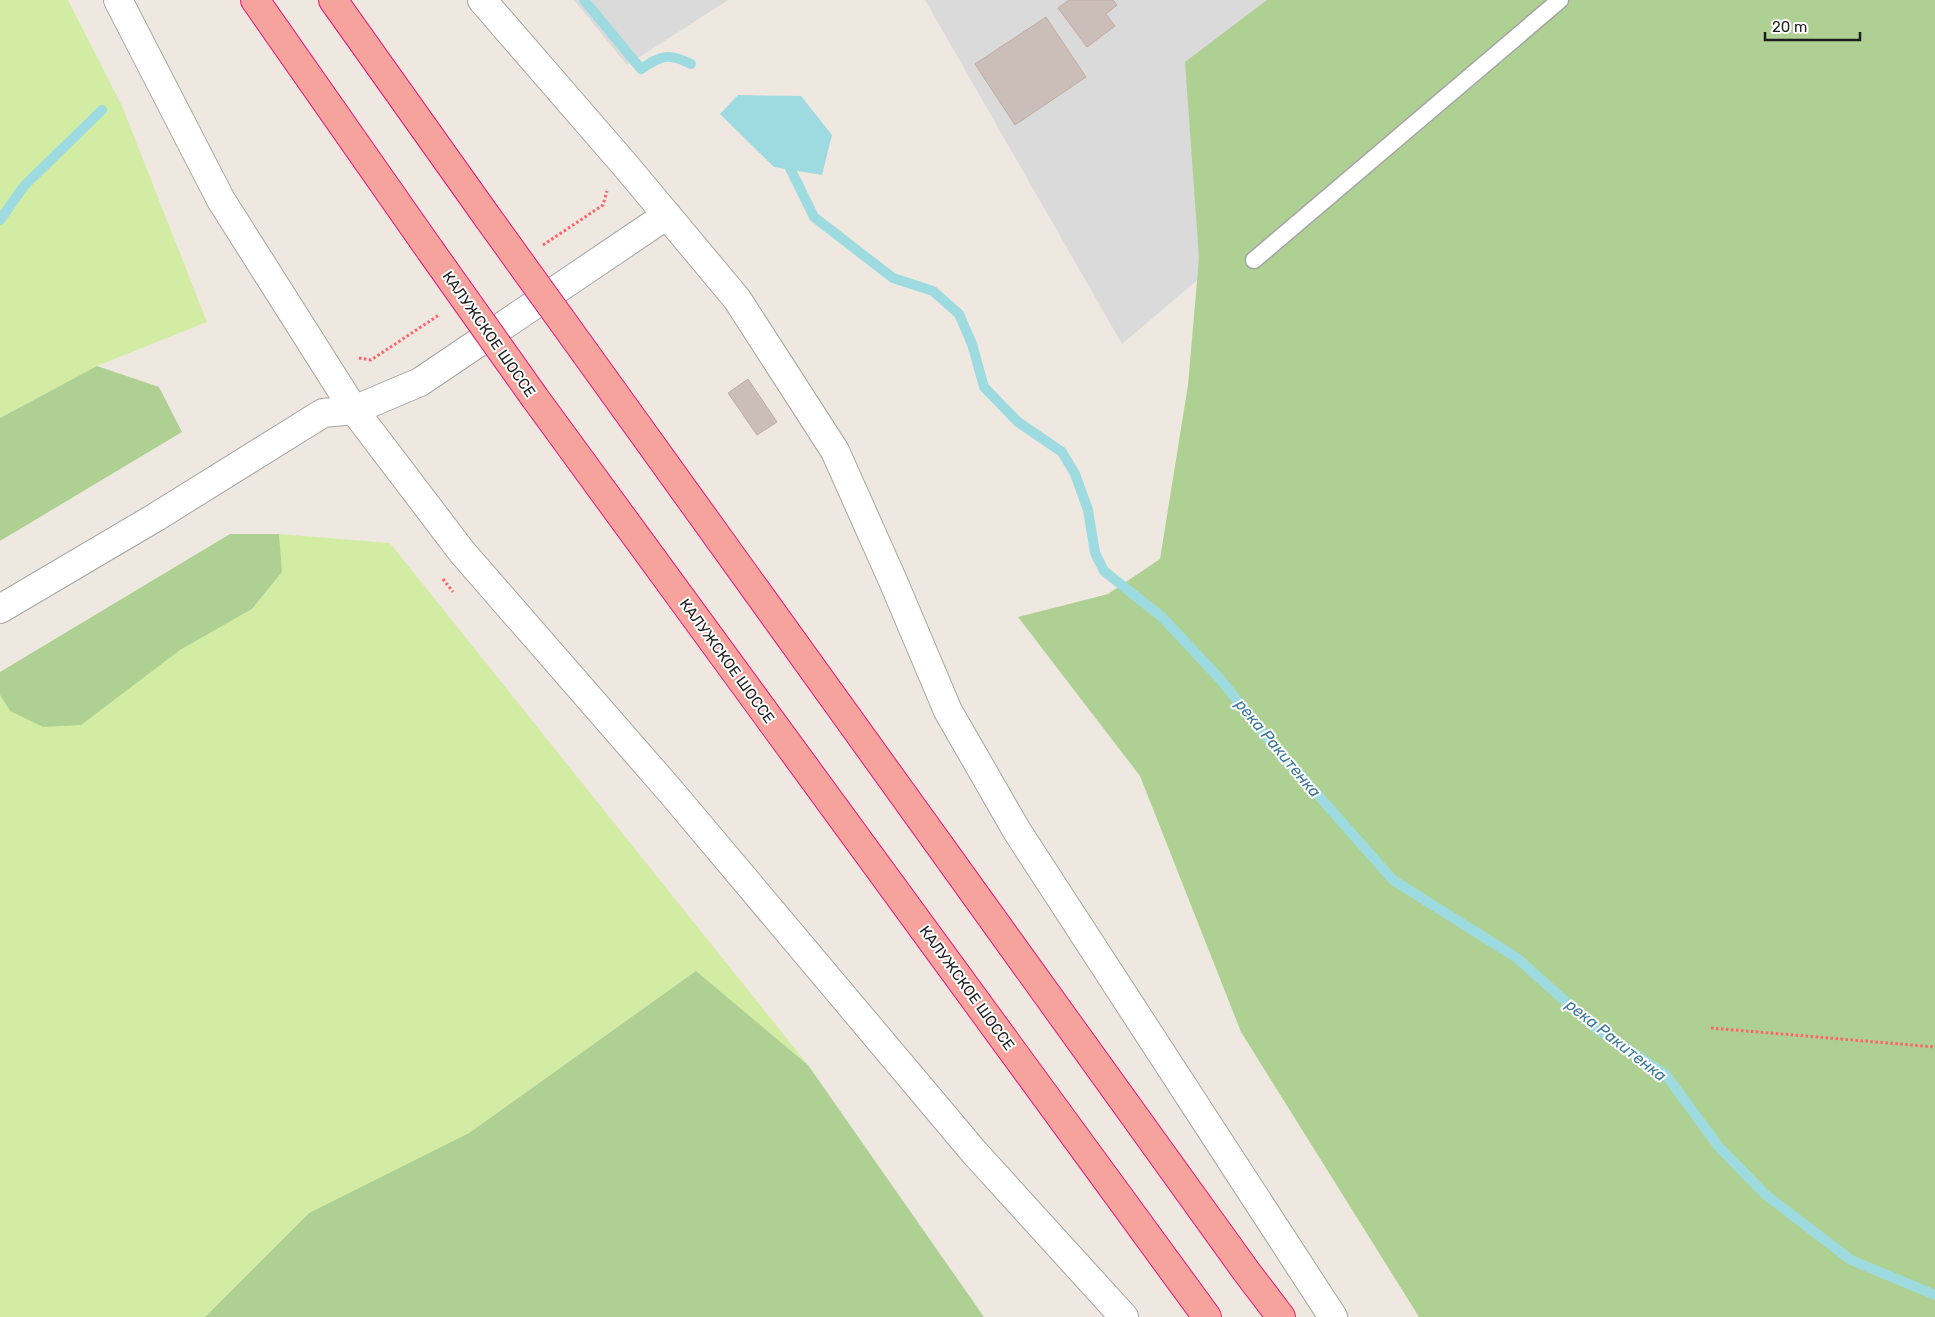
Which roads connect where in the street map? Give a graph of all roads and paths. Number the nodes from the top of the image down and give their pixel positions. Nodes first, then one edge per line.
1 (118, 0) edge
2 (255, 0) edge
3 (333, 0) edge
4 (482, 0) edge
5 (1560, 0) edge
6 (668, 215) junction
7 (1254, 260) dead end
8 (354, 410) junction
9 (0, 609) edge
10 (1711, 1028) dead end
11 (1935, 1047) edge
12 (1124, 1317) edge
13 (1207, 1317) edge
14 (1281, 1317) edge
15 (1332, 1317) edge

1 - 8 street
2 - 13 highway, КАЛУЖСКОЕ ШОССЕ, bridge
3 - 14 highway, bridge
4 - 6 street
5 - 7 lane
6 - 8 street
6 - 15 street
8 - 9 street
8 - 12 street
10 - 11 path

